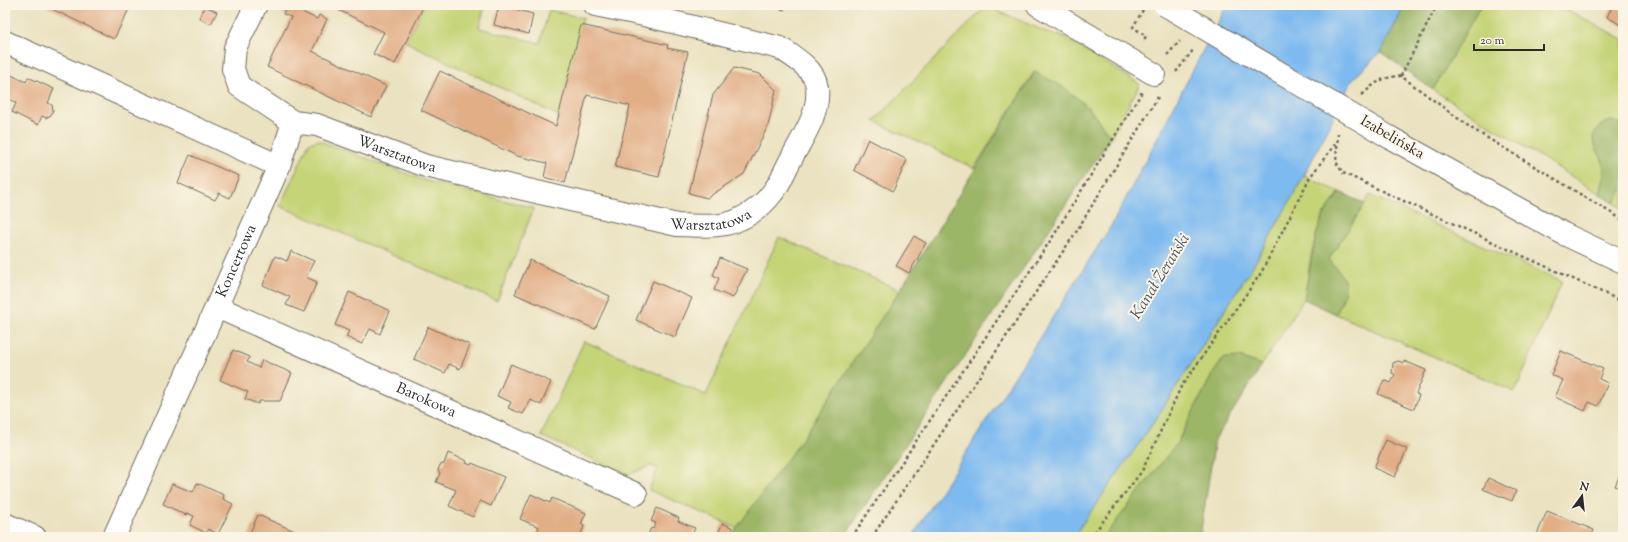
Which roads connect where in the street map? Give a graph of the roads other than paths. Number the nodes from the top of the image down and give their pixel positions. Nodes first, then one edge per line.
1 (256, 5) edge
2 (595, 5) edge
3 (1038, 5) edge
4 (1165, 5) edge
5 (5, 42) edge
6 (1164, 80) road end
7 (293, 122) junction
8 (279, 166) junction
9 (1623, 262) edge
10 (217, 307) junction
11 (636, 494) dead end
12 (5, 524) edge
13 (35, 537) edge
14 (114, 537) edge

1 - 7 street
2 - 7 street, Warsztatowa
3 - 6 street
4 - 9 street, Izabelińska, bridge
5 - 8 street
7 - 8 street, Koncertowa
8 - 10 street, Koncertowa
10 - 11 street, Barokowa
10 - 14 street, Koncertowa
12 - 13 street

